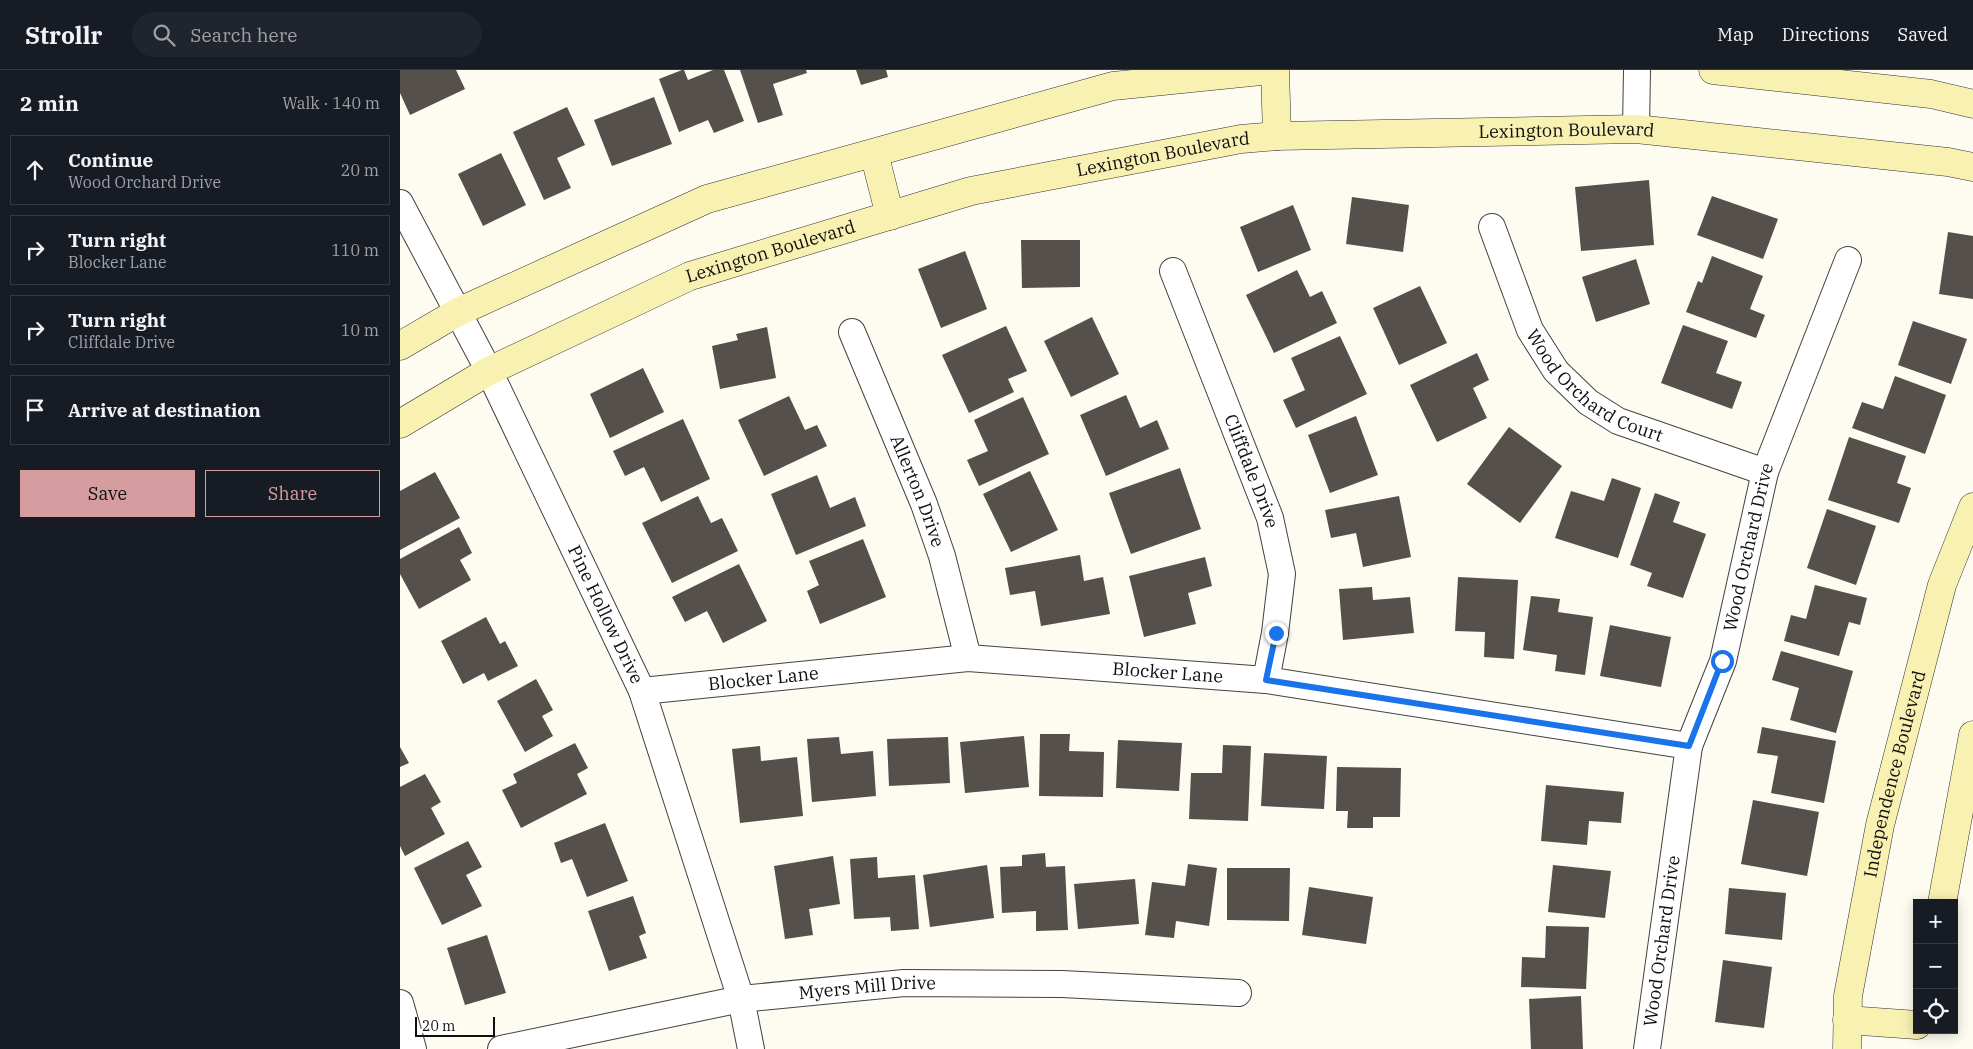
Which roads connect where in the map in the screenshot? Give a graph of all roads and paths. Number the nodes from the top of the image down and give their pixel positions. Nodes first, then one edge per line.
1 (1271, 70) edge
2 (1275, 70) edge
3 (1637, 70) edge
4 (1714, 70) edge
5 (1973, 104) edge
6 (1636, 129) junction
7 (1277, 136) junction
8 (874, 153) junction
9 (1973, 167) edge
10 (400, 203) edge
11 (890, 216) junction
12 (1492, 227) dead end
13 (1848, 260) dead end
14 (1173, 271) dead end
15 (458, 312) junction
16 (852, 332) dead end
17 (400, 346) edge
18 (489, 371) junction
19 (400, 424) edge
20 (1765, 472) junction
21 (1973, 507) edge
22 (968, 658) junction
23 (1266, 680) junction
24 (642, 691) junction
25 (1973, 734) edge
26 (1689, 746) junction
27 (1943, 899) edge
28 (1238, 993) dead end
29 (741, 1000) junction
30 (400, 1003) edge
31 (1847, 1020) junction
32 (1913, 1025) edge
33 (1921, 1034) edge
34 (413, 1049) edge
35 (502, 1049) edge
36 (751, 1049) edge
37 (1647, 1049) edge
38 (1847, 1049) edge
39 (1921, 1049) edge

1 - 8 street
2 - 7 street
3 - 6 street
4 - 5 street
6 - 7 street, Lexington Boulevard
6 - 9 street, Lexington Boulevard
7 - 11 street, Lexington Boulevard
8 - 11 street
8 - 15 street
10 - 15 street, Pine Hollow Drive
11 - 18 street, Lexington Boulevard
12 - 20 street, Wood Orchard Court
13 - 20 street, Wood Orchard Drive
14 - 23 street, Cliffdale Drive
15 - 17 street
15 - 18 street, Pine Hollow Drive
16 - 22 street, Allerton Drive
18 - 19 street, Lexington Boulevard
18 - 24 street, Pine Hollow Drive
20 - 26 street, Wood Orchard Drive
21 - 31 street, Independence Boulevard
22 - 23 street, Blocker Lane
22 - 24 street, Blocker Lane
23 - 26 street, Blocker Lane
24 - 29 street, Pine Hollow Drive
25 - 27 street
26 - 37 street, Wood Orchard Drive
28 - 29 street, Myers Mill Drive
29 - 35 street, Myers Mill Drive
29 - 36 street, Pine Hollow Drive
30 - 34 street
31 - 32 street
31 - 38 street, Independence Boulevard
33 - 39 street

